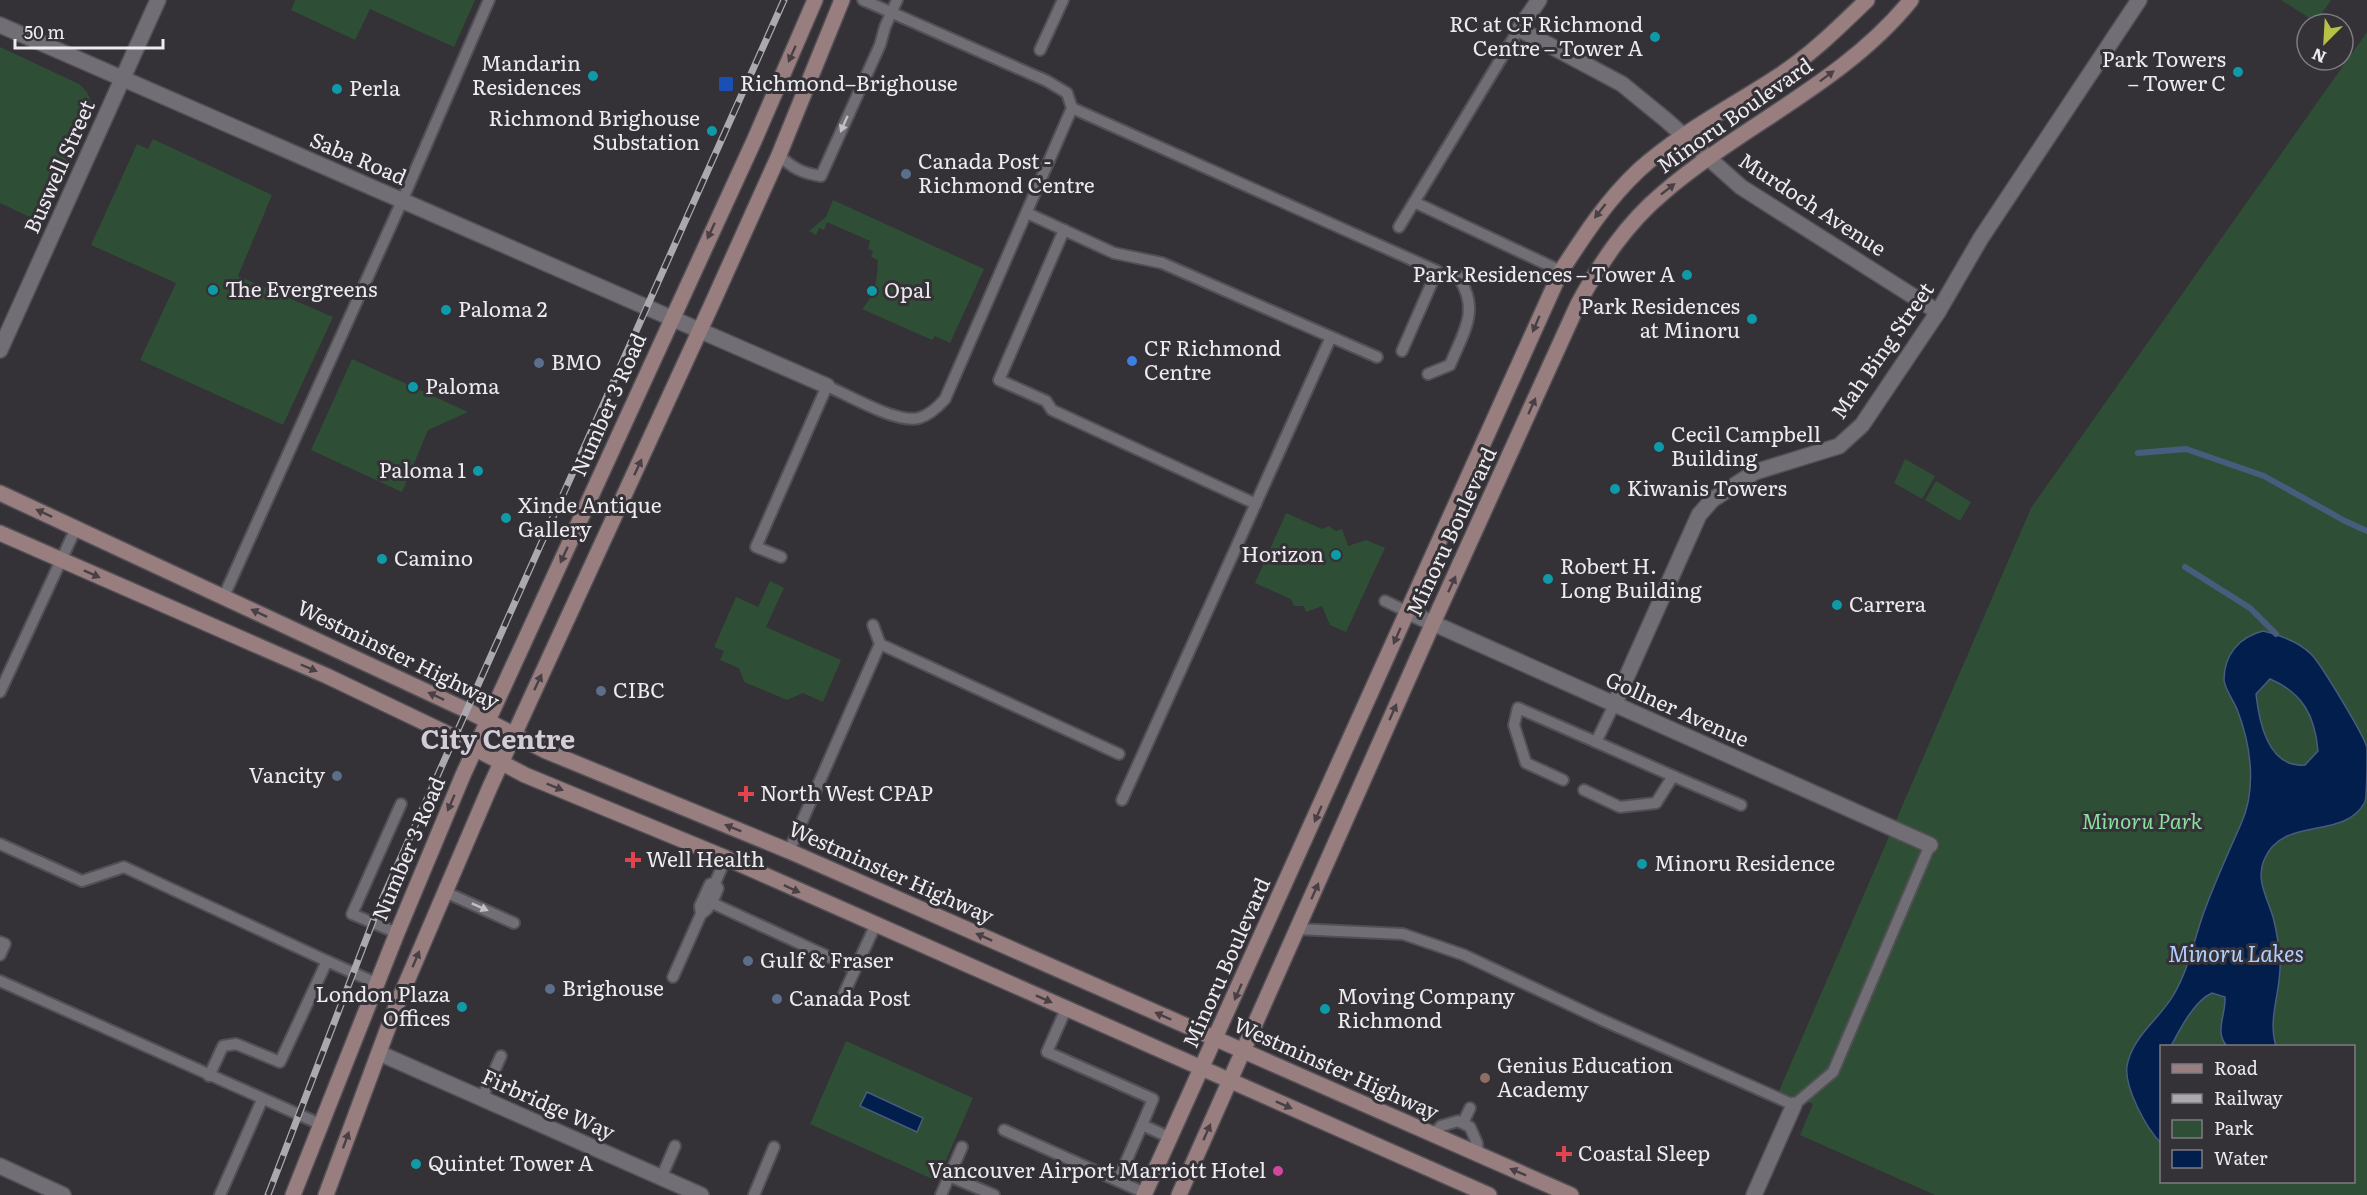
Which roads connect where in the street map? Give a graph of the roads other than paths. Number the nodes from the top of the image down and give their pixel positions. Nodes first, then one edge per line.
1 (159, 0) edge
2 (489, 0) edge
3 (815, 0) edge
4 (842, 0) edge
5 (863, 0) edge
6 (897, 0) edge
7 (1063, 0) edge
8 (1539, 0) edge
9 (1867, 0) edge
10 (1911, 0) edge
11 (2139, 0) edge
12 (891, 12) junction
13 (0, 25) edge
14 (1519, 29) junction
15 (1040, 50) dead end
16 (123, 80) junction
17 (1072, 108) junction
18 (1684, 136) junction
19 (779, 155) junction
20 (1709, 159) junction
21 (402, 201) junction
22 (1414, 201) junction
23 (1027, 213) junction
24 (1399, 227) dead end
25 (1064, 230) junction
26 (1561, 271) junction
27 (1457, 275) dead end
28 (1938, 312) junction
29 (672, 318) junction
30 (700, 330) junction
31 (1331, 337) junction
32 (0, 350) edge
33 (1402, 351) dead end
34 (1377, 357) dead end
35 (1428, 374) dead end
36 (827, 386) junction
37 (0, 493) edge
38 (1256, 504) junction
39 (76, 528) junction
40 (0, 533) edge
41 (781, 557) dead end
42 (61, 560) junction
43 (224, 596) junction
44 (1385, 601) dead end
45 (1408, 612) junction
46 (1433, 623) junction
47 (873, 625) dead end
48 (880, 644) junction
49 (0, 692) edge
50 (1614, 705) junction
51 (488, 721) junction
52 (514, 735) junction
53 (1596, 742) junction
54 (476, 750) junction
55 (1119, 754) dead end
56 (501, 764) junction
57 (1674, 776) junction
58 (1563, 780) dead end
59 (1584, 790) dead end
60 (1122, 800) dead end
61 (401, 804) dead end
62 (1741, 805) dead end
63 (0, 844) edge
64 (1930, 845) joint
65 (789, 851) junction
66 (726, 858) junction
67 (715, 883) junction
68 (445, 892) junction
69 (712, 903) junction
70 (701, 914) junction
71 (514, 923) dead end
72 (875, 926) junction
73 (1297, 929) junction
74 (397, 933) junction
75 (0, 942) edge
76 (0, 955) edge
77 (327, 961) junction
78 (855, 969) junction
79 (673, 977) dead end
80 (0, 981) edge
81 (376, 983) junction
82 (842, 998) dead end
83 (1066, 1009) junction
84 (1216, 1039) junction
85 (1244, 1052) junction
86 (379, 1053) junction
87 (501, 1056) dead end
88 (1202, 1069) junction
89 (209, 1076) junction
90 (1230, 1082) junction
91 (482, 1098) junction
92 (262, 1100) junction
93 (1794, 1105) junction
94 (1470, 1108) dead end
95 (1463, 1123) junction
96 (320, 1124) junction
97 (1142, 1125) junction
98 (1004, 1130) dead end
99 (1433, 1136) junction
100 (1171, 1138) junction
101 (675, 1146) dead end
102 (962, 1147) dead end
103 (774, 1148) dead end
104 (1478, 1155) junction
105 (0, 1166) edge
106 (949, 1176) junction
107 (661, 1178) junction
108 (1118, 1180) junction
109 (695, 1194) edge
110 (1145, 1194) edge
111 (63, 1195) edge
112 (220, 1195) edge
113 (292, 1195) edge
114 (326, 1195) edge
115 (754, 1195) edge
116 (941, 1195) edge
117 (994, 1195) edge
118 (1179, 1195) edge
119 (1488, 1195) edge
120 (1571, 1195) edge
121 (1754, 1195) edge

1 - 16 street, Buswell Street
2 - 21 lane
3 -> 29 main road, Number 3 Road
4 - 19 main road
5 - 12 lane
6 - 12 lane
7 - 15 lane
8 - 14 street
9 - 18 main road, Minoru Boulevard
20 -> 10 main road, Minoru Boulevard
11 - 28 street, Mah Bing Street
12 - 17 lane
12 -> 19 lane
13 - 16 street, Saba Road
14 - 18 street, Murdoch Avenue
14 - 22 lane
16 - 21 street, Saba Road
16 - 32 street, Buswell Street
17 - 23 lane
17 - 33 lane
18 - 20 street, Murdoch Avenue
18 -> 26 main road, Minoru Boulevard
19 - 30 main road
20 - 28 street, Murdoch Avenue
46 -> 20 main road, Minoru Boulevard
21 - 29 street, Saba Road
21 - 43 lane
22 - 24 lane
22 - 26 lane
23 - 25 lane
23 - 36 lane
25 - 31 lane
25 - 38 lane
26 -> 45 main road, Minoru Boulevard
27 - 35 lane
28 - 50 street, Mah Bing Street
29 - 30 street, Saba Road
29 -> 51 main road, Number 3 Road
30 - 36 street, Saba Road
52 -> 30 main road
31 - 34 lane
31 - 38 lane
36 - 41 lane
39 -> 37 main road, Westminster Highway
38 - 60 lane
39 - 42 lane
39 - 43 main road, Westminster Highway
40 - 42 main road
42 - 49 lane
42 -> 54 main road
51 -> 43 main road, Westminster Highway
44 - 45 lane
45 - 46 street, Gollner Avenue
45 -> 84 main road, Minoru Boulevard
46 - 50 street, Gollner Avenue
73 -> 46 main road, Minoru Boulevard
47 - 48 lane
48 - 55 lane
48 - 65 lane
50 - 53 lane
50 - 64 street, Gollner Avenue
51 - 52 main road, Westminster Highway
51 - 54 main road, Number 3 Road
52 - 56 main road
65 -> 52 main road, Westminster Highway
53 - 57 lane
53 - 58 lane
54 - 56 main road
54 -> 74 main road, Number 3 Road
56 -> 66 main road
56 - 68 main road
57 - 59 lane
57 - 62 lane
61 - 74 lane
63 - 77 lane
64 - 93 lane
84 -> 65 main road, Westminster Highway
66 - 67 lane
66 -> 72 main road
67 - 69 lane
67 - 70 lane
68 -> 71 lane
86 -> 68 main road
69 - 70 lane
69 - 78 lane
70 - 79 lane
72 - 78 lane
72 -> 83 main road
73 - 85 main road, Minoru Boulevard
73 - 93 lane
74 - 81 main road, Number 3 Road
75 - 76 lane
77 - 81 lane
77 - 89 lane
78 - 82 lane
80 - 89 lane
81 - 96 main road, Number 3 Road
83 - 88 main road
83 - 97 lane
84 - 85 main road, Westminster Highway
84 - 88 main road, Minoru Boulevard
85 - 90 main road, Minoru Boulevard
85 - 99 main road, Westminster Highway
86 - 91 street, Firbridge Way
114 -> 86 main road
87 - 91 lane
88 - 90 main road
88 - 100 main road, Minoru Boulevard
89 - 92 lane
118 -> 90 main road, Minoru Boulevard
90 -> 119 main road
91 - 107 street, Firbridge Way
92 - 96 lane
92 - 112 lane
93 - 121 street
94 - 95 lane
95 - 99 lane
95 - 104 lane
96 - 113 main road, Number 3 Road
97 - 100 lane
97 - 108 lane
98 - 108 lane
99 - 104 main road, Westminster Highway
100 - 110 main road, Minoru Boulevard
101 - 107 lane
102 - 106 lane
103 - 115 lane
120 -> 104 main road, Westminster Highway
105 - 111 street
106 - 116 lane
106 - 117 lane
107 - 109 street, Firbridge Way
108 - 110 lane

